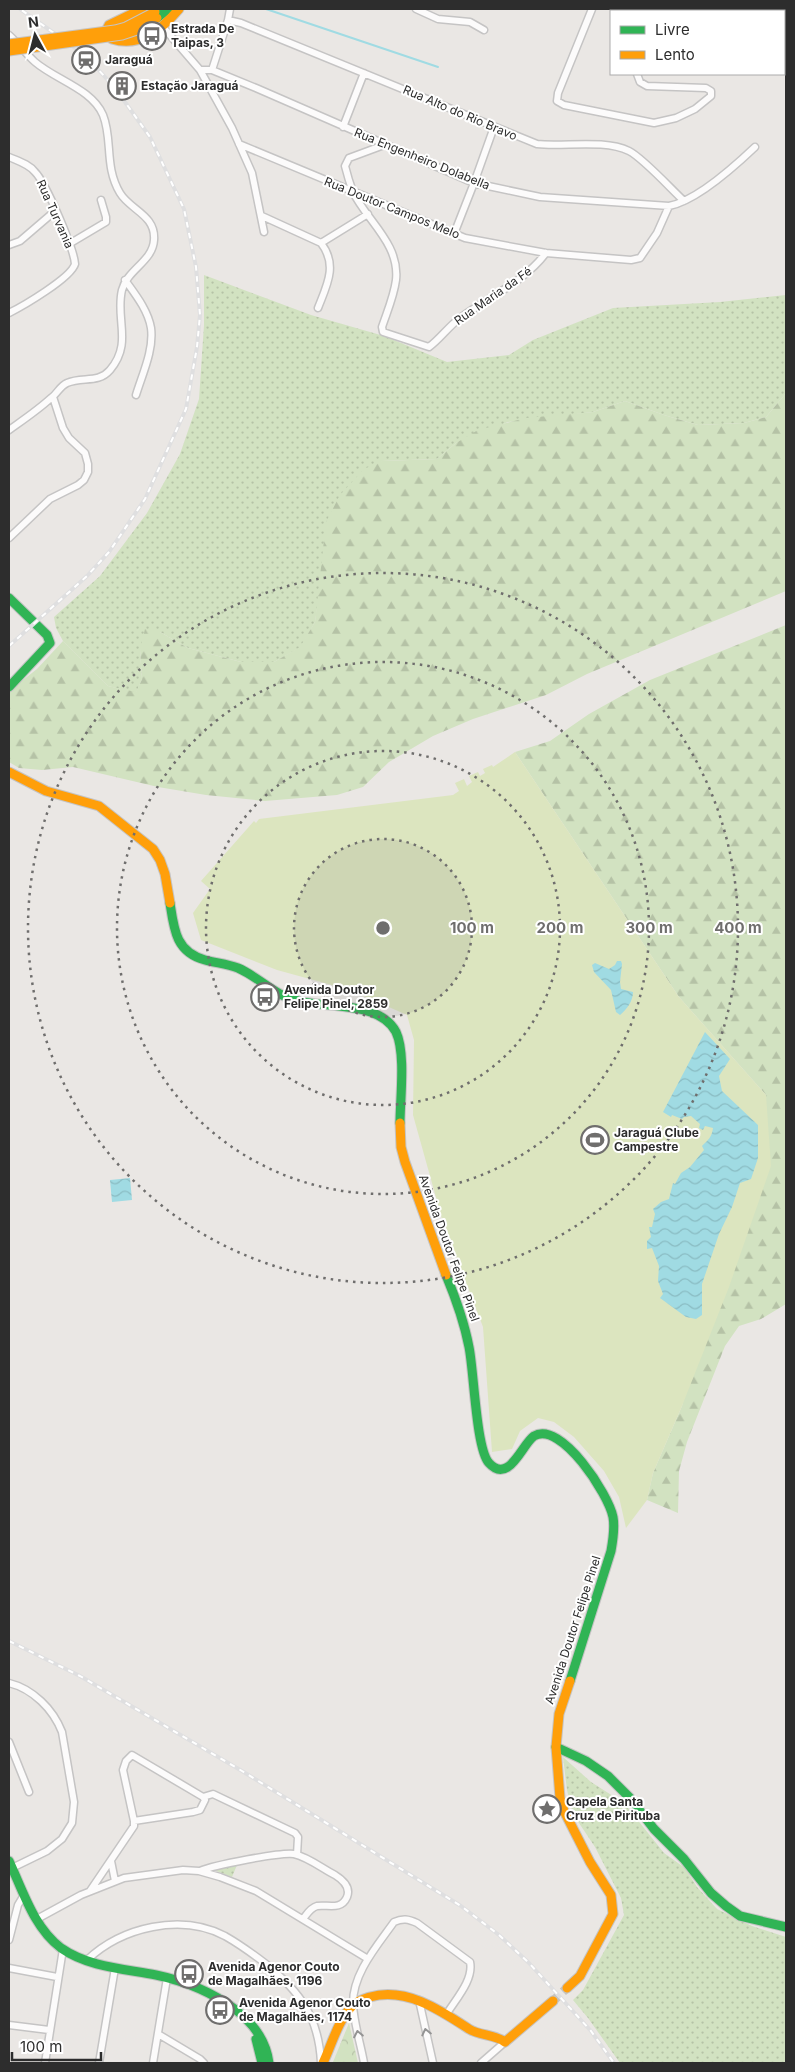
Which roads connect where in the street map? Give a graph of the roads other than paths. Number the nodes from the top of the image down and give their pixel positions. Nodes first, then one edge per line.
1 (142, 9) edge
2 (168, 9) edge
3 (179, 9) edge
4 (230, 9) edge
5 (416, 9) edge
6 (592, 9) edge
7 (157, 13) edge
8 (228, 20) junction
9 (163, 26) junction
10 (484, 30) dead end
11 (9, 35) edge
12 (9, 44) edge
13 (9, 51) edge
14 (200, 70) junction
15 (212, 70) junction
16 (364, 73) junction
17 (637, 75) edge
18 (343, 127) junction
19 (494, 127) junction
20 (239, 144) junction
21 (384, 145) junction
22 (755, 147) dead end
23 (9, 157) edge
24 (474, 183) junction
25 (353, 192) junction
26 (101, 200) dead end
27 (684, 201) junction
28 (669, 206) junction
29 (55, 211) junction
30 (368, 214) junction
31 (262, 216) junction
32 (264, 232) dead end
33 (454, 234) junction
34 (321, 243) junction
35 (69, 244) junction
36 (9, 245) edge
37 (546, 253) junction
38 (126, 280) junction
39 (318, 308) dead end
40 (9, 313) edge
41 (136, 395) dead end
42 (53, 397) junction
43 (9, 430) edge
44 (9, 538) edge
45 (9, 598) edge
46 (9, 687) edge
47 (9, 772) edge
48 (9, 1683) edge
49 (9, 1742) edge
50 (556, 1747) junction
51 (29, 1792) dead end
52 (203, 1797) junction
53 (134, 1820) junction
54 (297, 1855) junction
55 (110, 1861) junction
56 (10, 1864) edge
57 (199, 1871) junction
58 (115, 1881) junction
59 (90, 1891) junction
60 (24, 1895) junction
61 (37, 1919) junction
62 (303, 1919) junction
63 (786, 1927) edge
64 (9, 1940) edge
65 (63, 1949) junction
66 (368, 1959) junction
67 (87, 1960) junction
68 (9, 1968) edge
69 (115, 1968) junction
70 (57, 1977) junction
71 (167, 1978) junction
72 (567, 1988) tunnel mouth
73 (419, 2000) junction
74 (553, 2001) tunnel mouth
75 (353, 2005) junction
76 (242, 2015) junction
77 (446, 2015) junction
78 (9, 2025) edge
79 (49, 2030) junction
80 (158, 2034) junction
81 (505, 2042) junction
82 (44, 2063) edge
83 (100, 2063) edge
84 (154, 2063) edge
85 (204, 2063) edge
86 (262, 2063) edge
87 (269, 2063) edge
88 (322, 2063) edge
89 (364, 2063) edge
90 (433, 2063) edge
91 (481, 2063) edge

1 - 9 street
2 - 7 street
3 - 9 street
4 - 8 street
5 - 10 street
6 - 17 street
7 - 12 street, bridge
7 - 13 street, bridge
8 - 15 street
8 - 16 street, Rua Alto do Rio Bravo
9 - 14 street
11 - 38 street
14 - 15 street, Rua Engenheiro Dolabella
14 - 20 street
15 - 18 street, Rua Engenheiro Dolabella
16 - 18 street
16 - 19 street, Rua Alto do Rio Bravo
18 - 21 street, Rua Engenheiro Dolabella
19 - 24 street
19 - 27 street, Rua Alto do Rio Bravo
20 - 25 street, Rua Doutor Campos Melo
20 - 31 street
21 - 24 street, Rua Engenheiro Dolabella
21 - 25 street
22 - 27 street, Rua Engenheiro Dolabella
23 - 29 street, Rua Turvania
24 - 28 street, Rua Engenheiro Dolabella
24 - 33 street
25 - 30 street
25 - 33 street, Rua Doutor Campos Melo
26 - 35 street
27 - 28 street, Rua Engenheiro Dolabella
28 - 37 street, Rua Doutor Campos Melo
29 - 35 street, Rua Turvania
29 - 36 street
30 - 34 street
30 - 37 street, Rua Maria da Fé
31 - 32 street
31 - 34 street
33 - 37 street, Rua Doutor Campos Melo
34 - 39 street
35 - 40 street, Rua Turvania
38 - 41 street
38 - 42 street
42 - 43 street
42 - 44 street
45 - 46 street
47 - 50 street, Avenida Doutor Felipe Pinel
48 - 56 street
49 - 51 street
50 - 63 street
50 - 72 street
52 - 53 street
52 - 53 street
52 - 54 street
53 - 55 street
54 - 57 street
54 - 62 street
55 - 58 street
55 - 59 street
56 - 60 street
57 - 58 street
57 - 62 street
58 - 59 street
59 - 61 street
60 - 61 street
60 - 64 street
61 - 65 street
62 - 66 street
65 - 67 street
65 - 70 street
66 - 75 street
66 - 77 street
67 - 69 street
67 - 88 street
68 - 70 street
69 - 71 street
69 - 83 street
70 - 79 street
71 - 76 street
71 - 80 street
73 - 75 street
73 - 77 street
90 -> 73 street
74 - 81 street
75 - 88 street
89 -> 75 street
76 - 86 street
76 - 87 street
77 - 81 street
78 - 79 street
79 - 82 street
80 - 84 street
80 - 85 street
81 - 91 street

